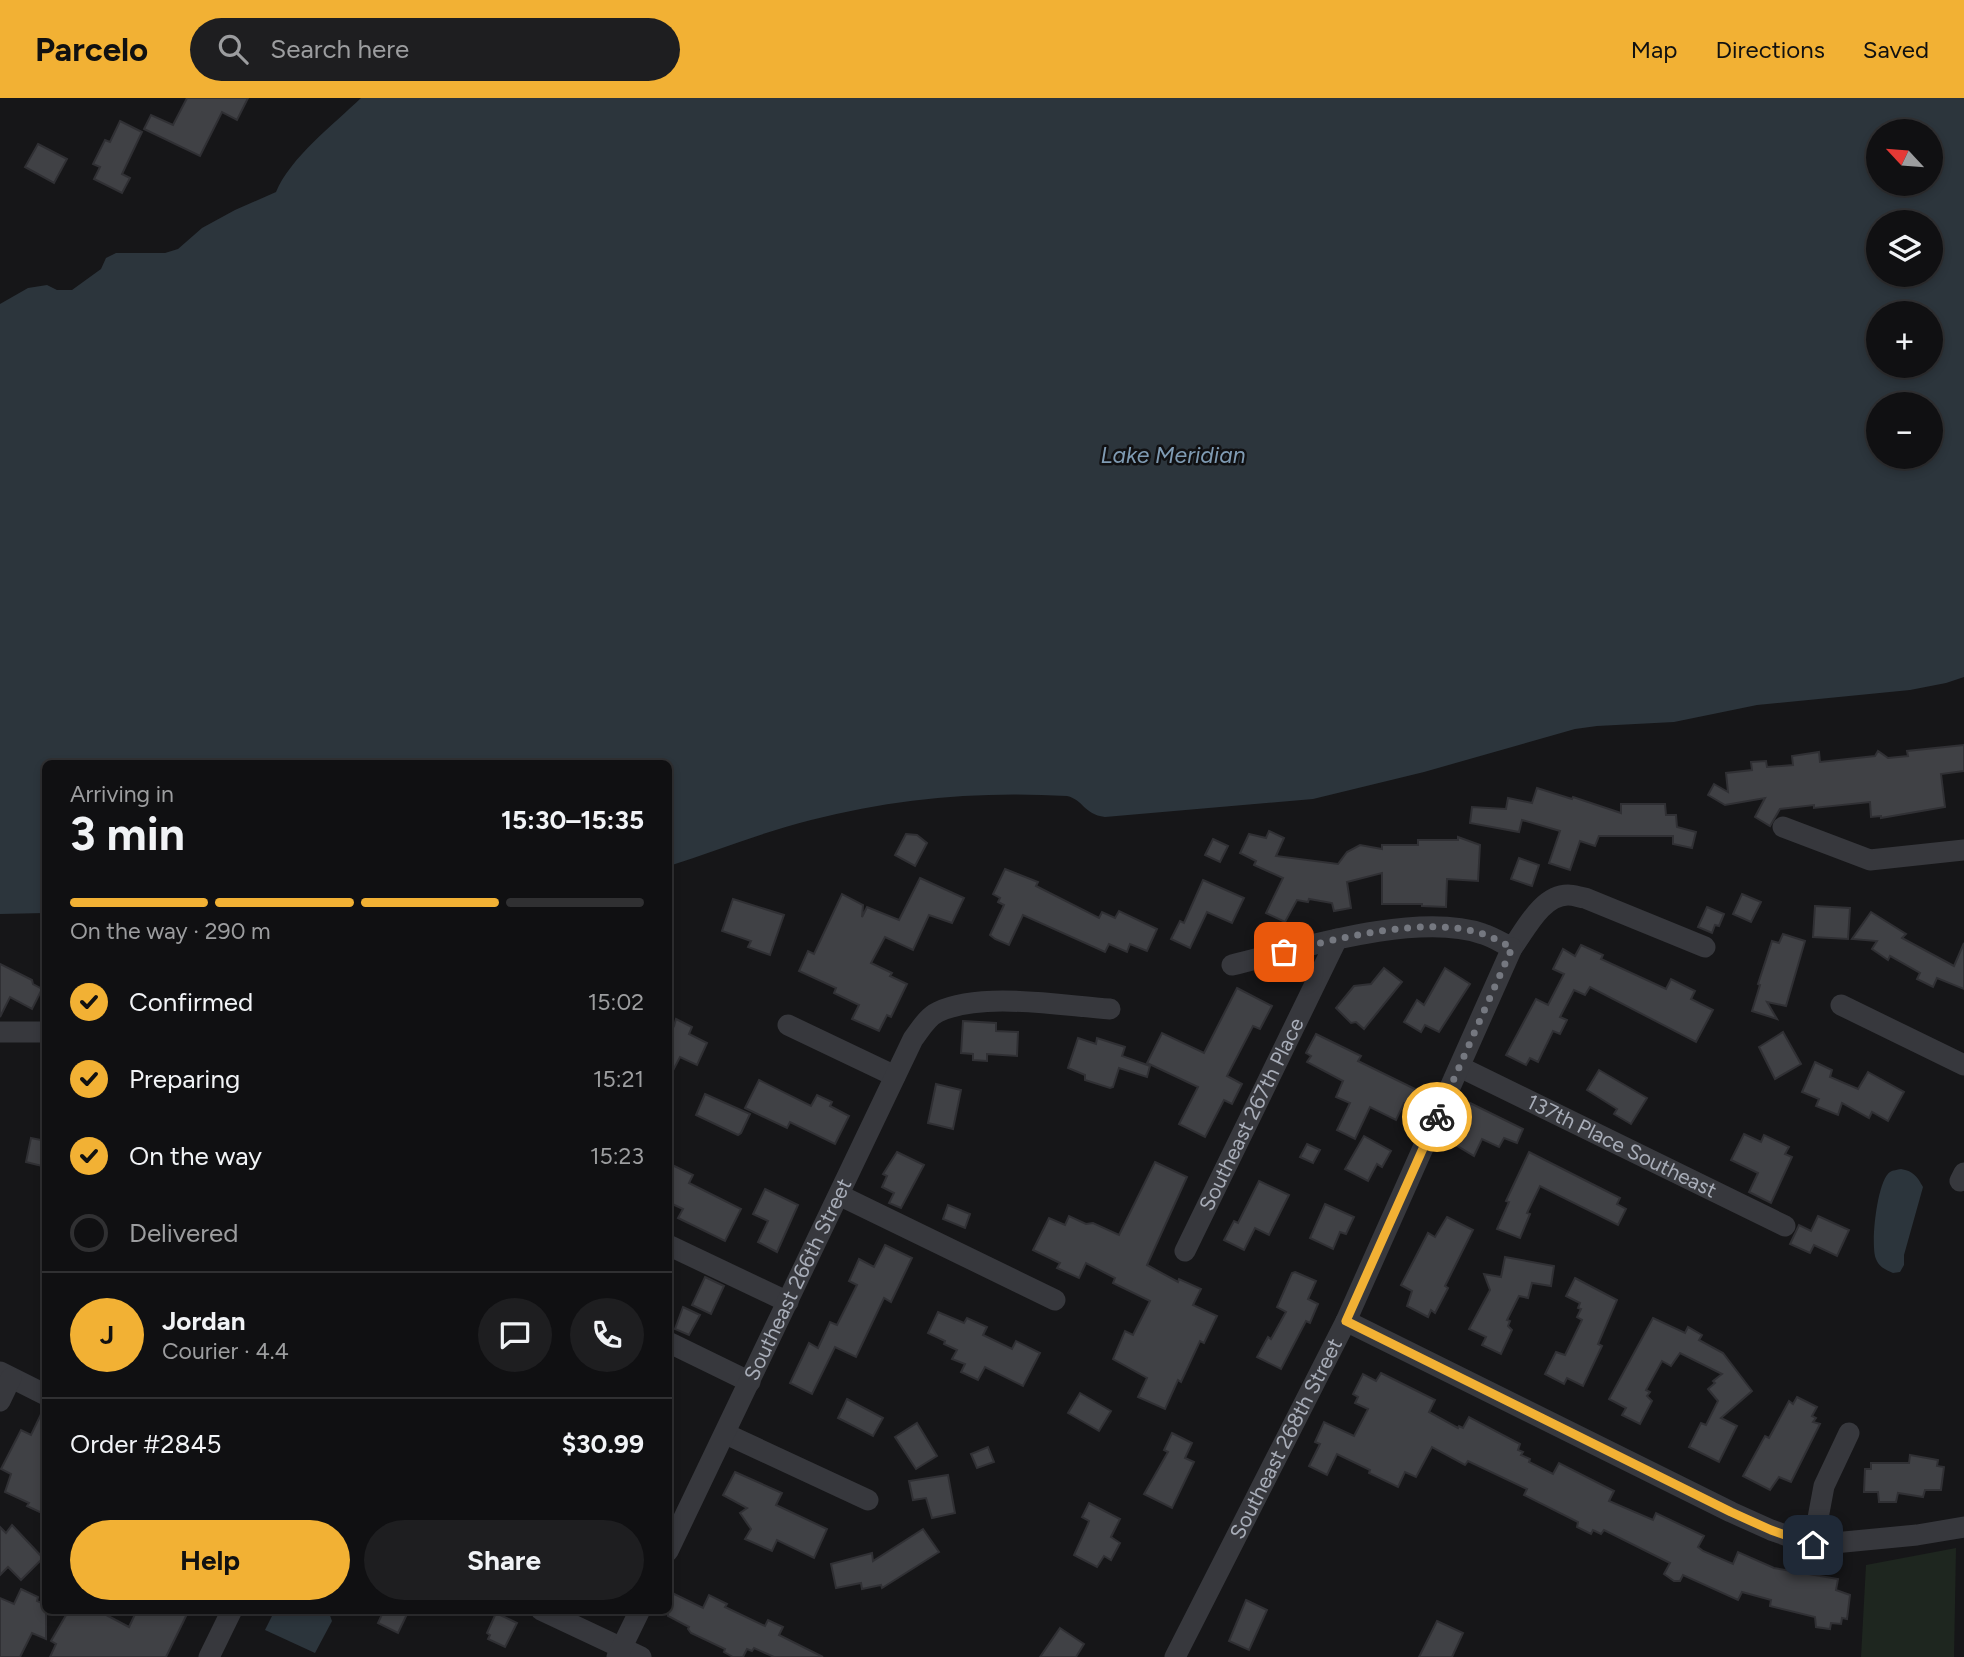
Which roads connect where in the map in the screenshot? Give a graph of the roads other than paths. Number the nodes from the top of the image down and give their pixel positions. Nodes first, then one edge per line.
1 (1783, 827) dead end
2 (1964, 850) edge
3 (1337, 939) junction
4 (1705, 947) dead end
5 (1512, 948) junction
6 (1231, 965) dead end
7 (1841, 1005) dead end
8 (1111, 1009) dead end
9 (788, 1025) dead end
10 (0, 1032) edge
11 (42, 1032) edge
12 (1964, 1065) edge
13 (1460, 1067) junction
14 (895, 1076) junction
15 (839, 1195) junction
16 (1785, 1226) dead end
17 (672, 1247) edge
18 (1185, 1251) dead end
19 (1055, 1300) dead end
20 (788, 1302) junction
21 (1346, 1321) junction
22 (672, 1344) edge
23 (6, 1375) edge
24 (750, 1382) junction
25 (42, 1393) edge
26 (0, 1401) edge
27 (1849, 1433) dead end
28 (726, 1434) junction
29 (868, 1500) dead end
30 (1964, 1527) edge
31 (672, 1543) edge
32 (1813, 1545) junction
33 (230, 1614) edge
34 (549, 1614) edge
35 (639, 1614) edge
36 (626, 1654) edge
37 (209, 1657) edge
38 (1175, 1657) edge

1 - 2 street
3 - 5 street
3 - 6 street
3 - 18 street, Southeast 267th Place
4 - 5 street, Southeast 268th Street
5 - 13 street, Southeast 268th Street
7 - 12 street
8 - 14 street, Southeast 266th Street
9 - 14 street
10 - 11 street
13 - 16 street, 137th Place Southeast
13 - 21 street, Southeast 268th Street
14 - 15 street, Southeast 266th Street
15 - 19 street
15 - 20 street, Southeast 266th Street
17 - 20 street
20 - 24 street, Southeast 266th Street
21 - 32 street
21 - 38 street, Southeast 268th Street
22 - 24 street
23 - 25 street
23 - 26 street
24 - 28 street, Southeast 266th Street
27 - 32 street
28 - 29 street
28 - 31 street, Southeast 266th Street
30 - 32 street
33 - 37 street
34 - 36 street
35 - 36 street

